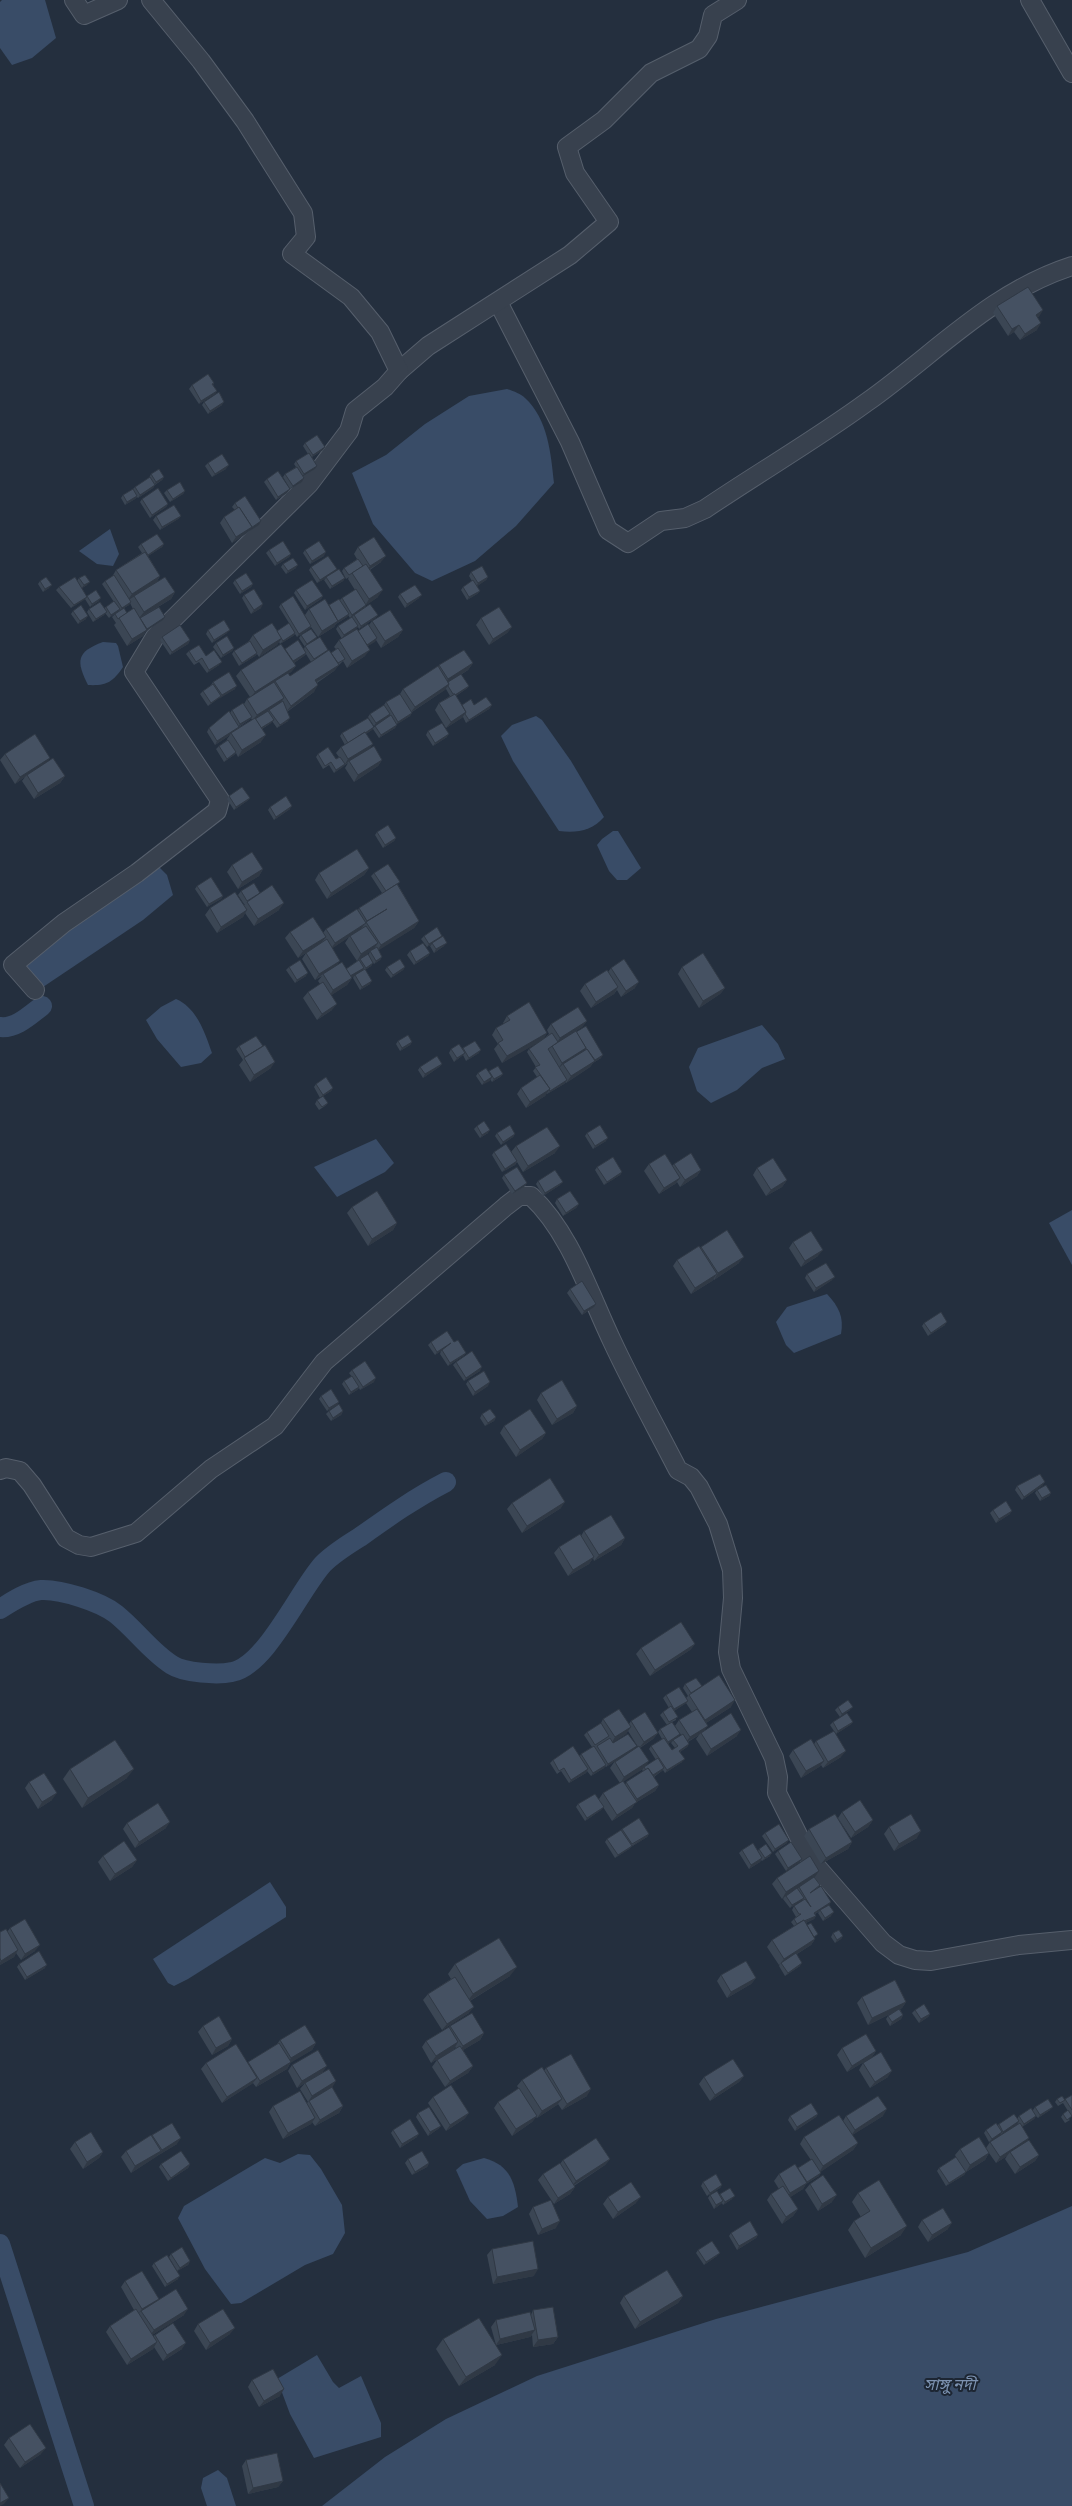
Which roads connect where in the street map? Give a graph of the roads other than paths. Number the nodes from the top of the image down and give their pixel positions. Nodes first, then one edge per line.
1 (74, 0) edge
2 (118, 0) edge
3 (151, 0) edge
4 (737, 0) edge
5 (1030, 0) edge
6 (1072, 73) edge
7 (1072, 266) edge
8 (498, 302) junction
9 (399, 371) junction
10 (35, 990) dead end
11 (0, 1470) edge
12 (1072, 1940) edge

1 - 2 street
3 - 9 street
4 - 8 street
5 - 6 street
7 - 8 street
8 - 9 street
9 - 10 street
11 - 12 street

